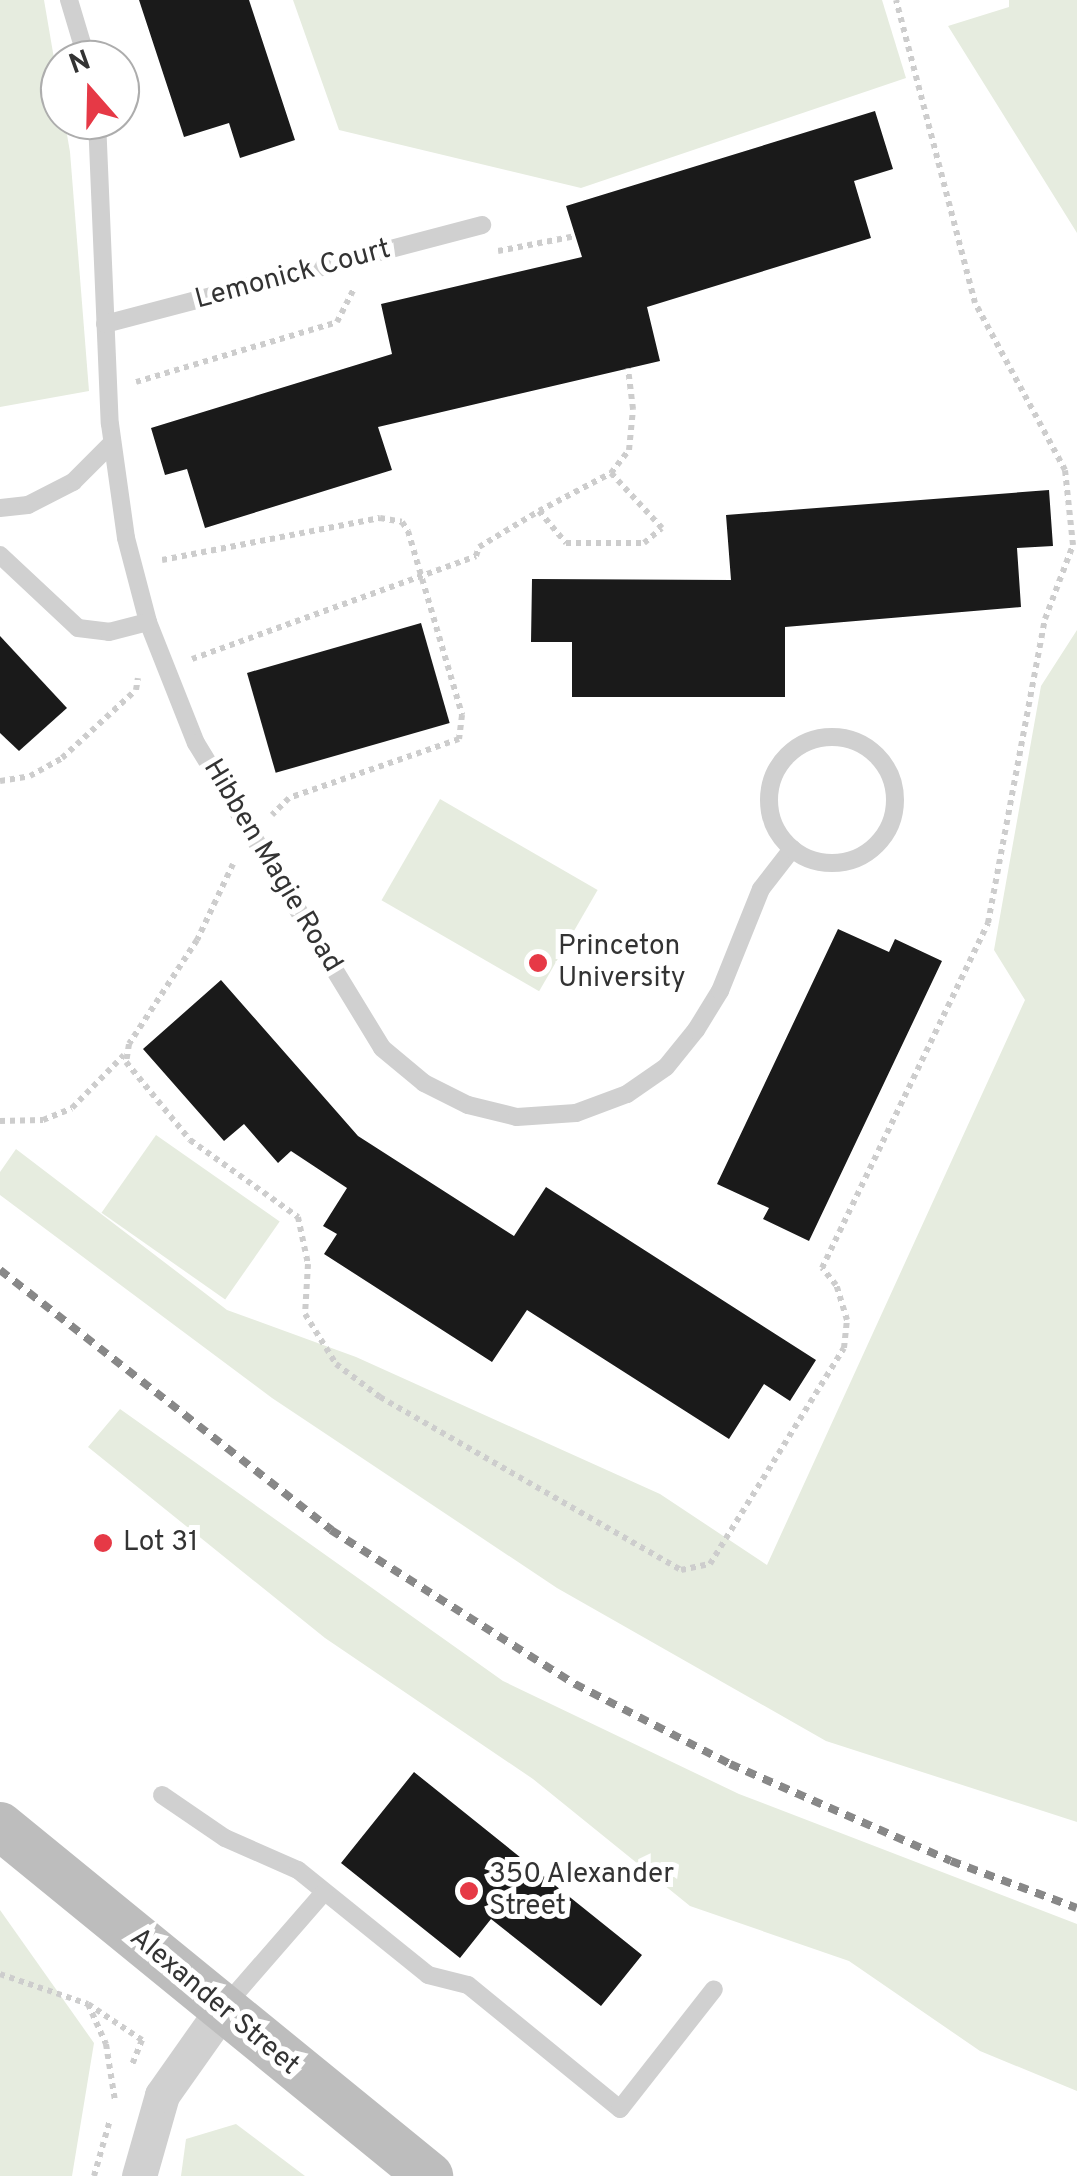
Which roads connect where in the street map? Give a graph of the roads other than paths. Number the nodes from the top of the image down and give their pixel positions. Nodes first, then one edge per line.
1 (69, 0) edge
2 (81, 40) edge
3 (98, 140) edge
4 (482, 225) dead end
5 (104, 324) junction
6 (112, 443) junction
7 (0, 508) edge
8 (0, 554) edge
9 (148, 622) junction
10 (792, 849) junction
11 (162, 1795) dead end
12 (0, 1826) edge
13 (324, 1892) junction
14 (714, 1989) dead end
15 (222, 2010) junction
16 (139, 2176) edge
17 (429, 2176) edge

1 - 2 lane
3 - 5 lane, Hibben Magie Road
4 - 5 lane, Lemonick Court
5 - 6 lane, Hibben Magie Road
6 - 7 lane
6 - 9 lane, Hibben Magie Road
8 - 9 lane
9 - 10 lane, Hibben Magie Road
10 - 10 lane
11 - 13 lane
12 - 15 main road, Alexander Street
13 - 14 lane
13 - 15 lane
15 - 16 street
15 - 17 main road, Alexander Street

